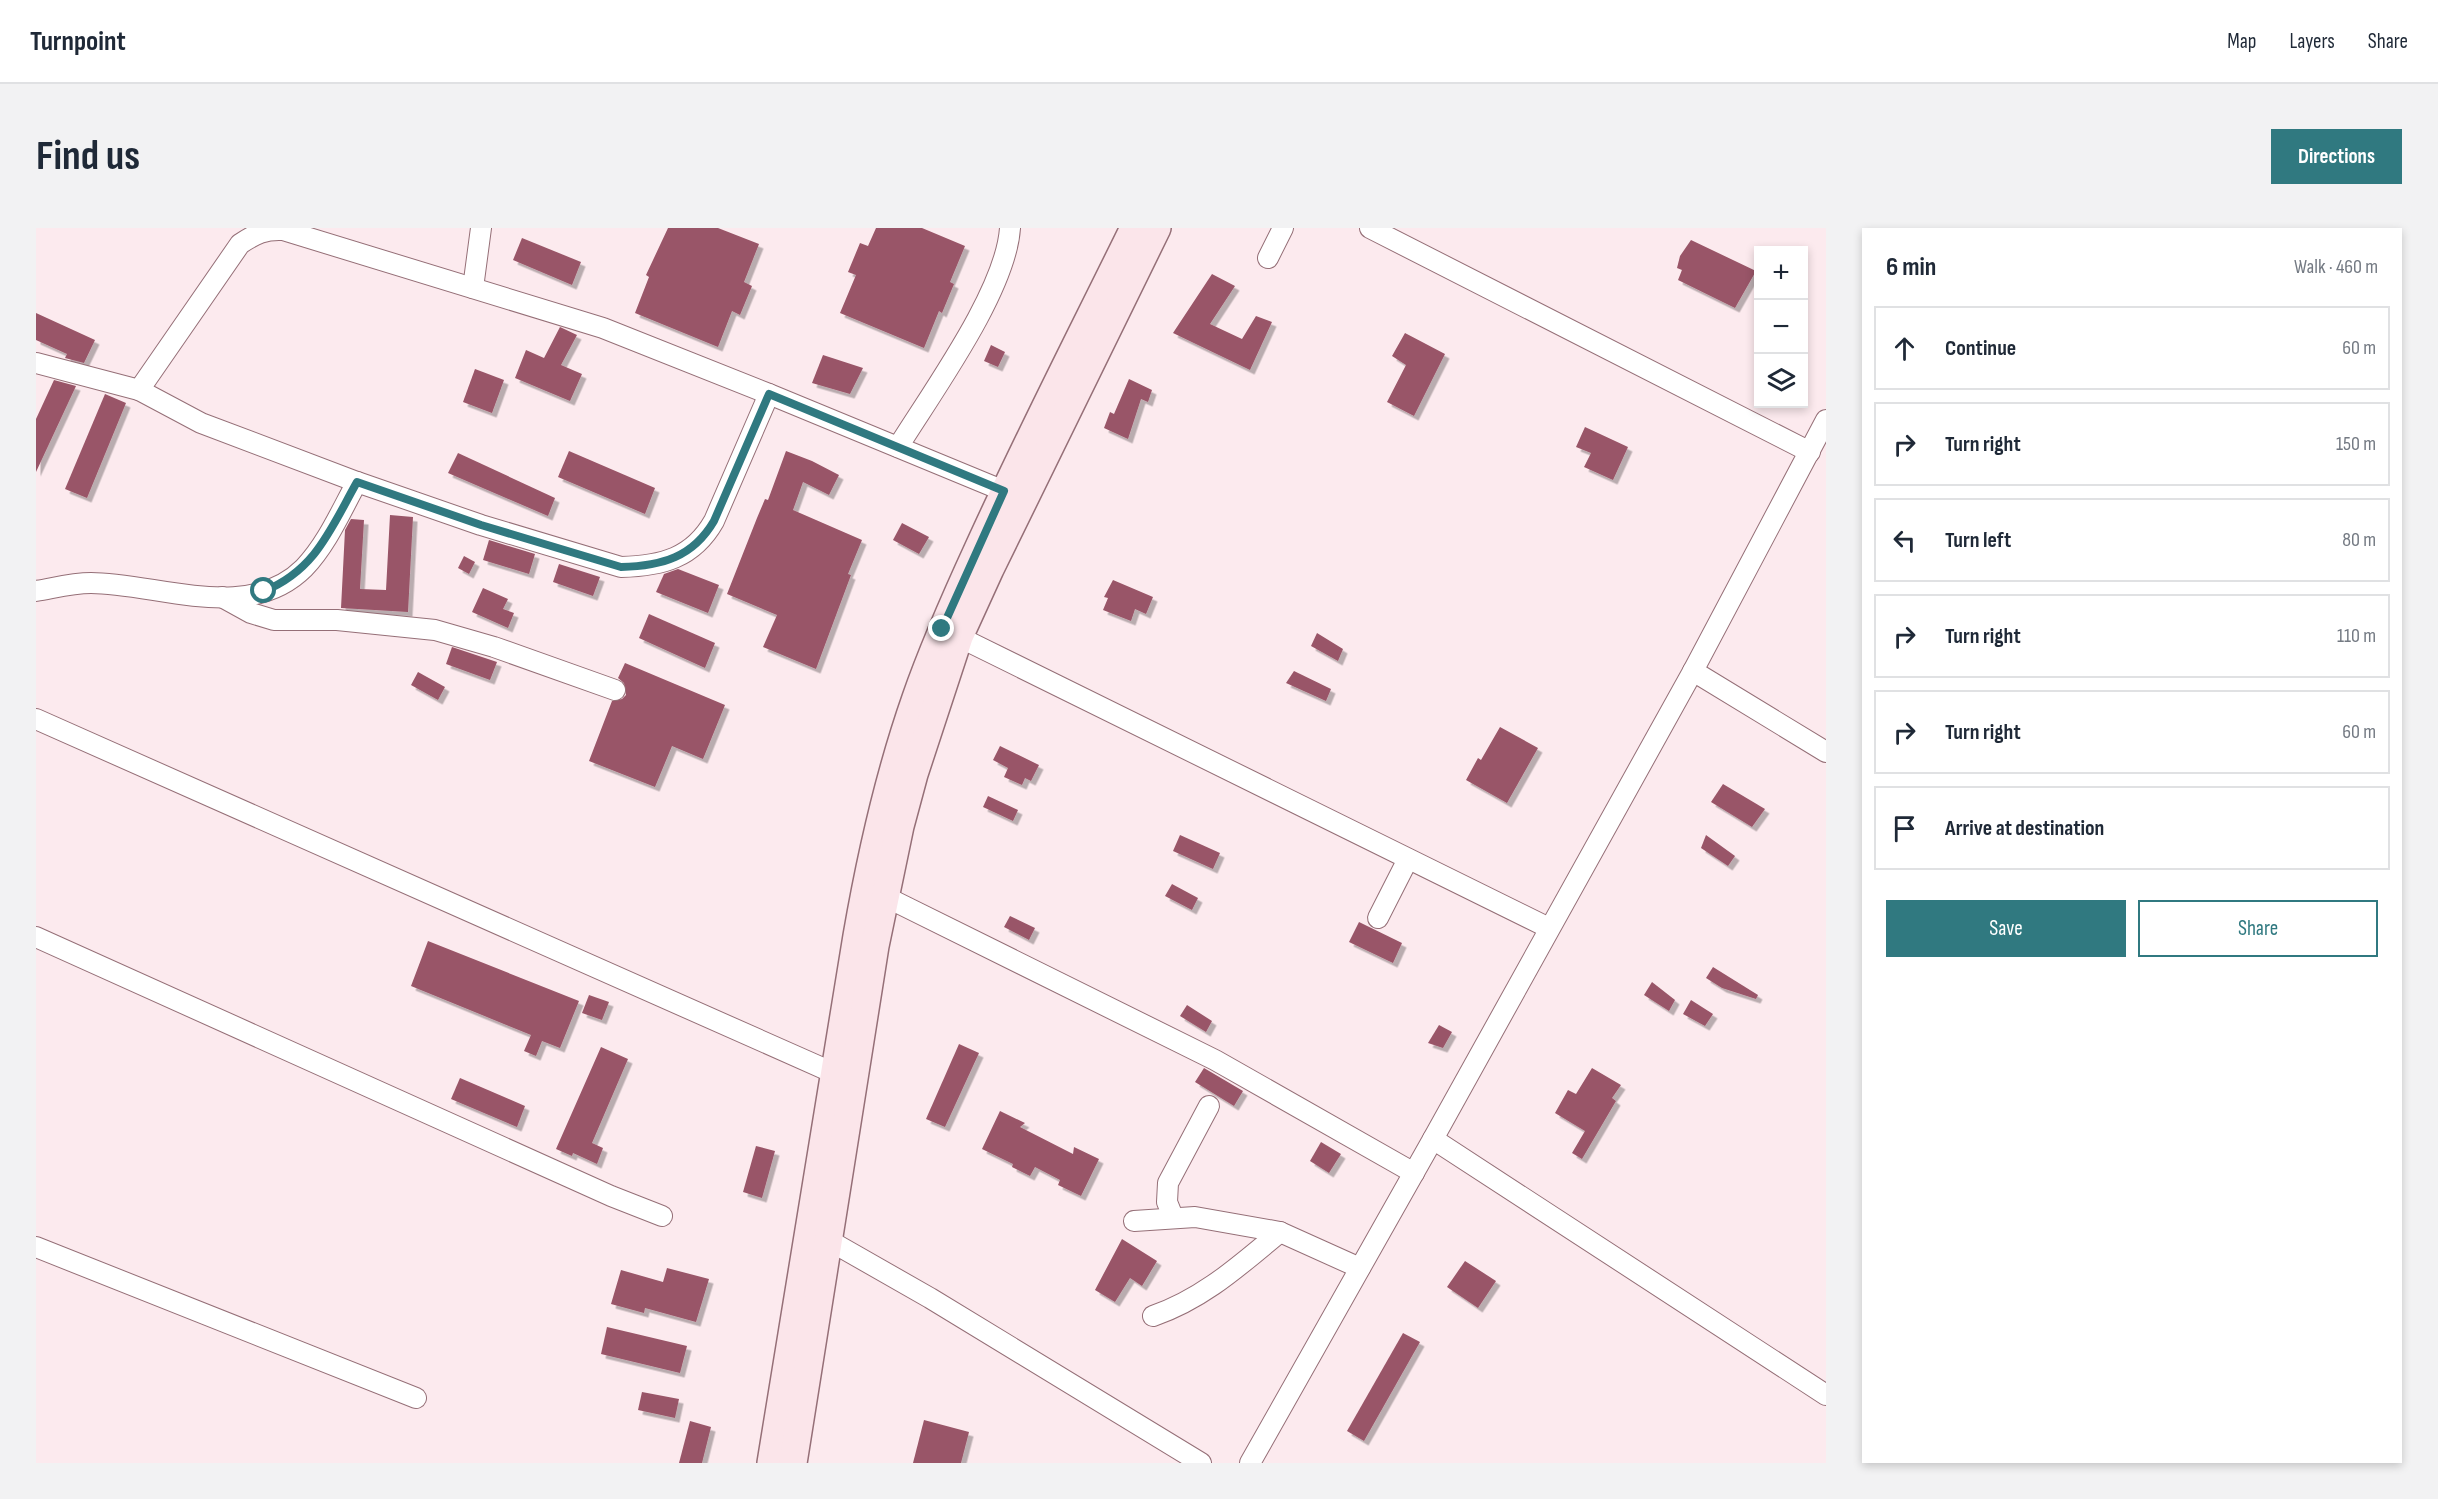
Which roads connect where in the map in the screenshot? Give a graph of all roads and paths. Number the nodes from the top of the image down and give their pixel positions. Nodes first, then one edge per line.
1 (482, 228) edge
2 (1010, 228) edge
3 (1134, 228) edge
4 (1157, 228) edge
5 (1283, 228) edge
6 (1370, 228) edge
7 (257, 230) edge
8 (1268, 258) dead end
9 (473, 288) junction
10 (36, 363) edge
11 (139, 390) junction
12 (769, 394) junction
13 (1826, 420) edge
14 (898, 447) junction
15 (1810, 452) junction
16 (357, 482) junction
17 (1004, 491) junction
18 (36, 591) edge
19 (222, 597) junction
20 (959, 637) junction
21 (1693, 671) junction
22 (615, 690) dead end
23 (36, 719) edge
24 (1826, 752) edge
25 (1408, 859) junction
26 (884, 896) junction
27 (1377, 918) dead end
28 (1549, 928) junction
29 (36, 937) edge
30 (845, 1078) junction
31 (1209, 1106) dead end
32 (1433, 1139) junction
33 (1414, 1173) junction
34 (662, 1216) dead end
35 (1173, 1217) junction
36 (1134, 1221) dead end
37 (1280, 1232) junction
38 (830, 1241) junction
39 (36, 1247) edge
40 (1360, 1268) junction
41 (1153, 1316) dead end
42 (1826, 1395) edge
43 (416, 1398) dead end
44 (771, 1463) edge
45 (793, 1463) edge
46 (1202, 1463) edge
47 (1250, 1463) edge

1 - 9 street
2 - 14 street
3 - 17 main road
4 - 20 main road
5 - 8 street
6 - 15 street
7 - 9 street
7 - 11 street
9 - 12 street
10 - 11 street
11 - 16 street
12 - 14 street
12 - 16 street
13 - 15 street
14 - 17 street
15 - 21 street
16 - 19 street
17 - 30 main road
18 - 19 street
19 - 22 street
20 - 25 street
20 - 26 main road
21 - 24 street
21 - 28 street
23 - 30 street
25 - 27 street
25 - 28 street
26 - 30 main road
26 - 33 street
28 - 32 street
29 - 34 street
30 - 38 main road
30 - 44 main road
31 - 35 street
32 - 33 street
32 - 42 street
33 - 40 street
35 - 36 street
35 - 37 street
37 - 40 street
37 - 41 street
38 - 45 main road
38 - 46 street
39 - 43 street
40 - 47 street

